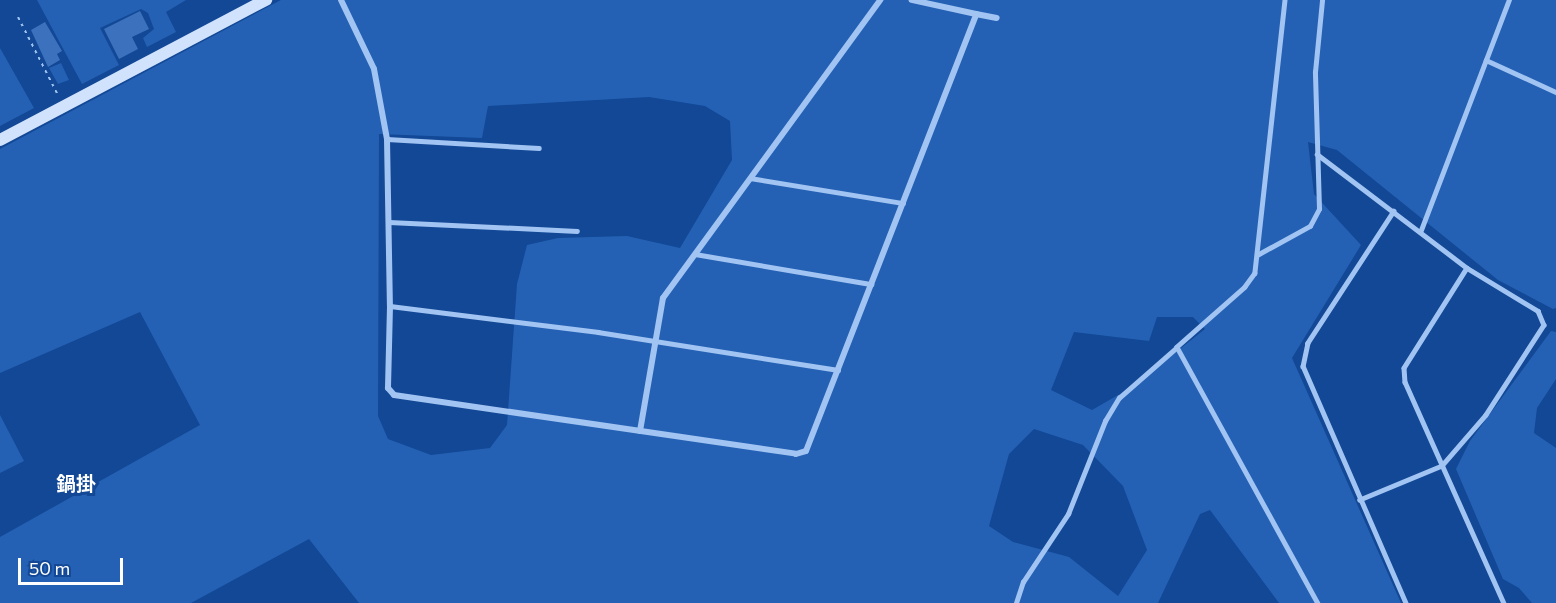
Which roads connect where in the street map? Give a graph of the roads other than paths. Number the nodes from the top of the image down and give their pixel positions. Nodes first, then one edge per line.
1 (266, 0) edge
2 (341, 0) edge
3 (880, 0) edge
4 (912, 0) edge
5 (1286, 0) edge
6 (1322, 0) edge
7 (1509, 0) edge
8 (976, 14) junction
9 (998, 18) dead end
10 (1486, 60) junction
11 (1556, 92) edge
12 (0, 140) edge
13 (387, 140) junction
14 (539, 148) dead end
15 (1317, 154) junction
16 (750, 178) junction
17 (903, 203) junction
18 (1394, 211) junction
19 (389, 222) junction
20 (1421, 230) junction
21 (577, 231) dead end
22 (695, 254) junction
23 (1257, 255) junction
24 (1467, 268) junction
25 (871, 284) junction
26 (390, 306) junction
27 (655, 341) junction
28 (1177, 347) junction
29 (838, 370) junction
30 (640, 431) junction
31 (1442, 466) junction
32 (1360, 500) junction
33 (1016, 603) edge
34 (1318, 603) edge
35 (1406, 603) edge
36 (1504, 603) edge

1 - 12 street
2 - 13 street
3 - 16 street
4 - 8 street
5 - 23 lane
6 - 15 lane
7 - 10 lane
8 - 9 street
8 - 17 street
10 - 11 lane
10 - 20 lane
13 - 14 lane
13 - 19 street
15 - 18 lane
15 - 23 lane
16 - 17 lane
16 - 22 street
17 - 25 street
18 - 20 lane
18 - 32 lane
19 - 21 lane
19 - 26 street
20 - 24 lane
22 - 25 lane
22 - 27 street
23 - 28 lane
24 - 31 lane
24 - 31 lane
25 - 29 street
26 - 27 lane
26 - 30 street
27 - 29 lane
27 - 30 street
28 - 33 lane
28 - 34 lane
29 - 30 street
31 - 32 lane
31 - 36 lane
32 - 35 lane

